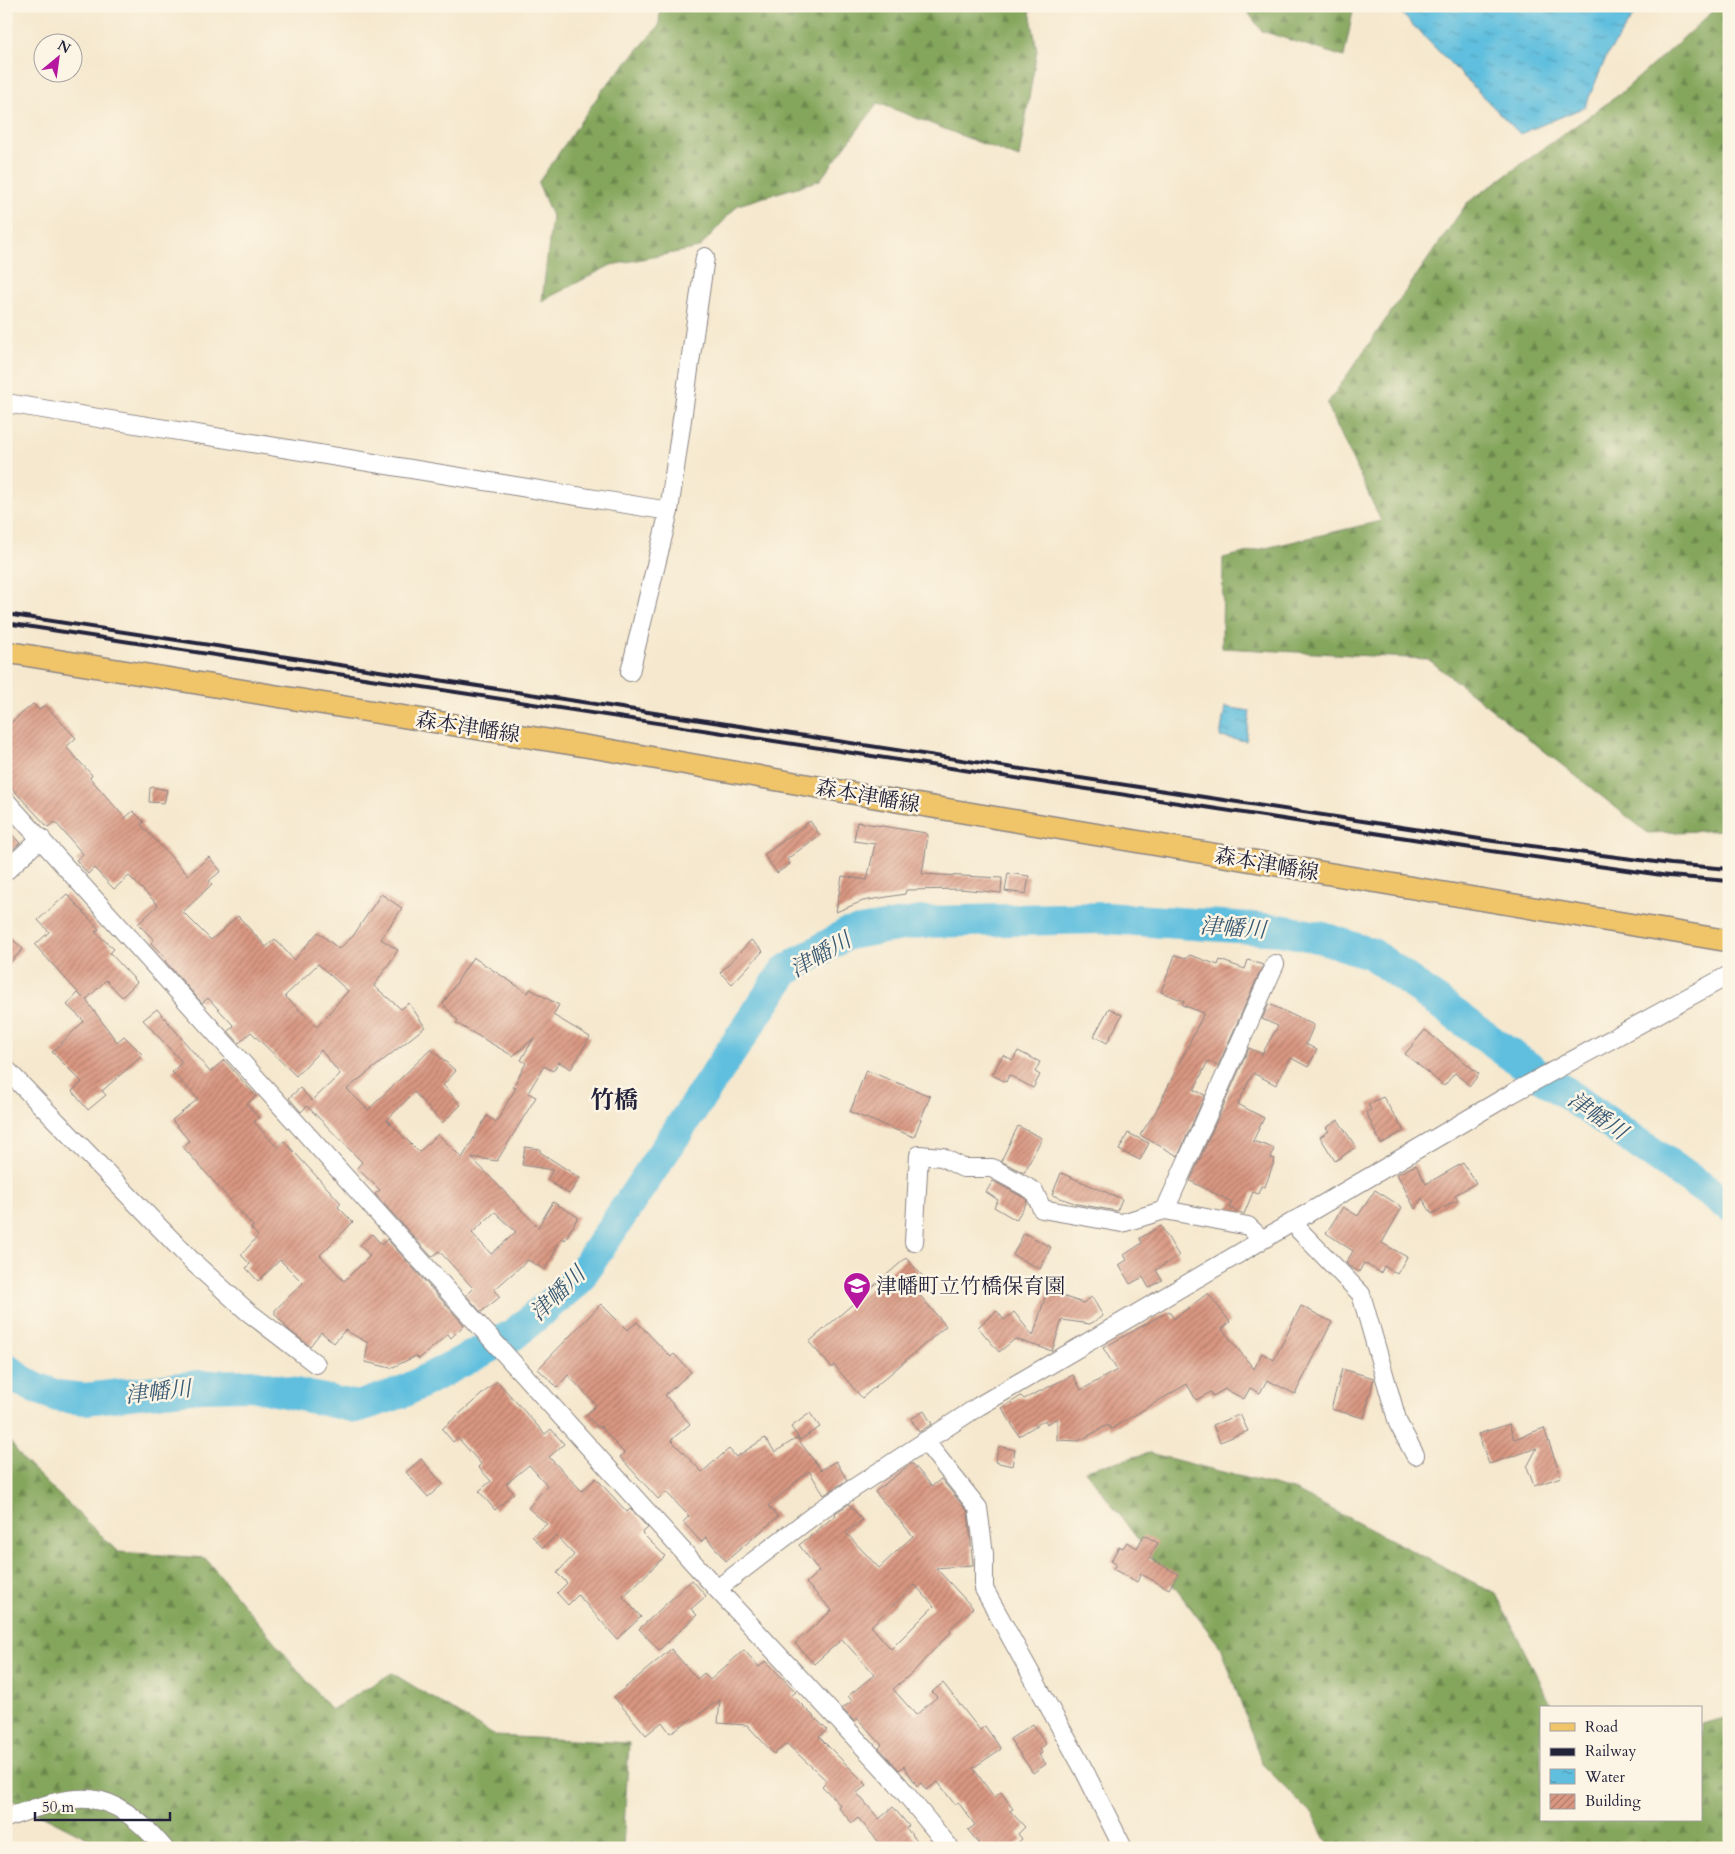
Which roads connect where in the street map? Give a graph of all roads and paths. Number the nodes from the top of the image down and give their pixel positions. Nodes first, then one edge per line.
1 (705, 257) dead end
2 (6, 403) edge
3 (669, 511) junction
4 (6, 652) edge
5 (630, 672) dead end
6 (6, 801) edge
7 (41, 838) junction
8 (6, 872) edge
9 (1729, 941) edge
10 (1275, 964) dead end
11 (1729, 975) edge
12 (6, 1069) edge
13 (1165, 1210) junction
14 (1295, 1220) junction
15 (1262, 1240) junction
16 (914, 1242) dead end
17 (316, 1364) dead end
18 (925, 1441) junction
19 (1415, 1454) dead end
20 (717, 1589) junction
21 (6, 1818) edge
22 (164, 1848) edge
23 (950, 1848) edge
24 (1123, 1848) edge

1 - 3 street
2 - 3 street
3 - 5 street
4 - 9 main road, 森本津幡線
6 - 7 street
7 - 8 street
7 - 20 street
10 - 13 street
11 - 14 street
12 - 17 street
13 - 15 street
13 - 16 street
14 - 15 street
14 - 19 street
15 - 18 street
18 - 20 street
18 - 24 street
20 - 23 street
21 - 22 street

